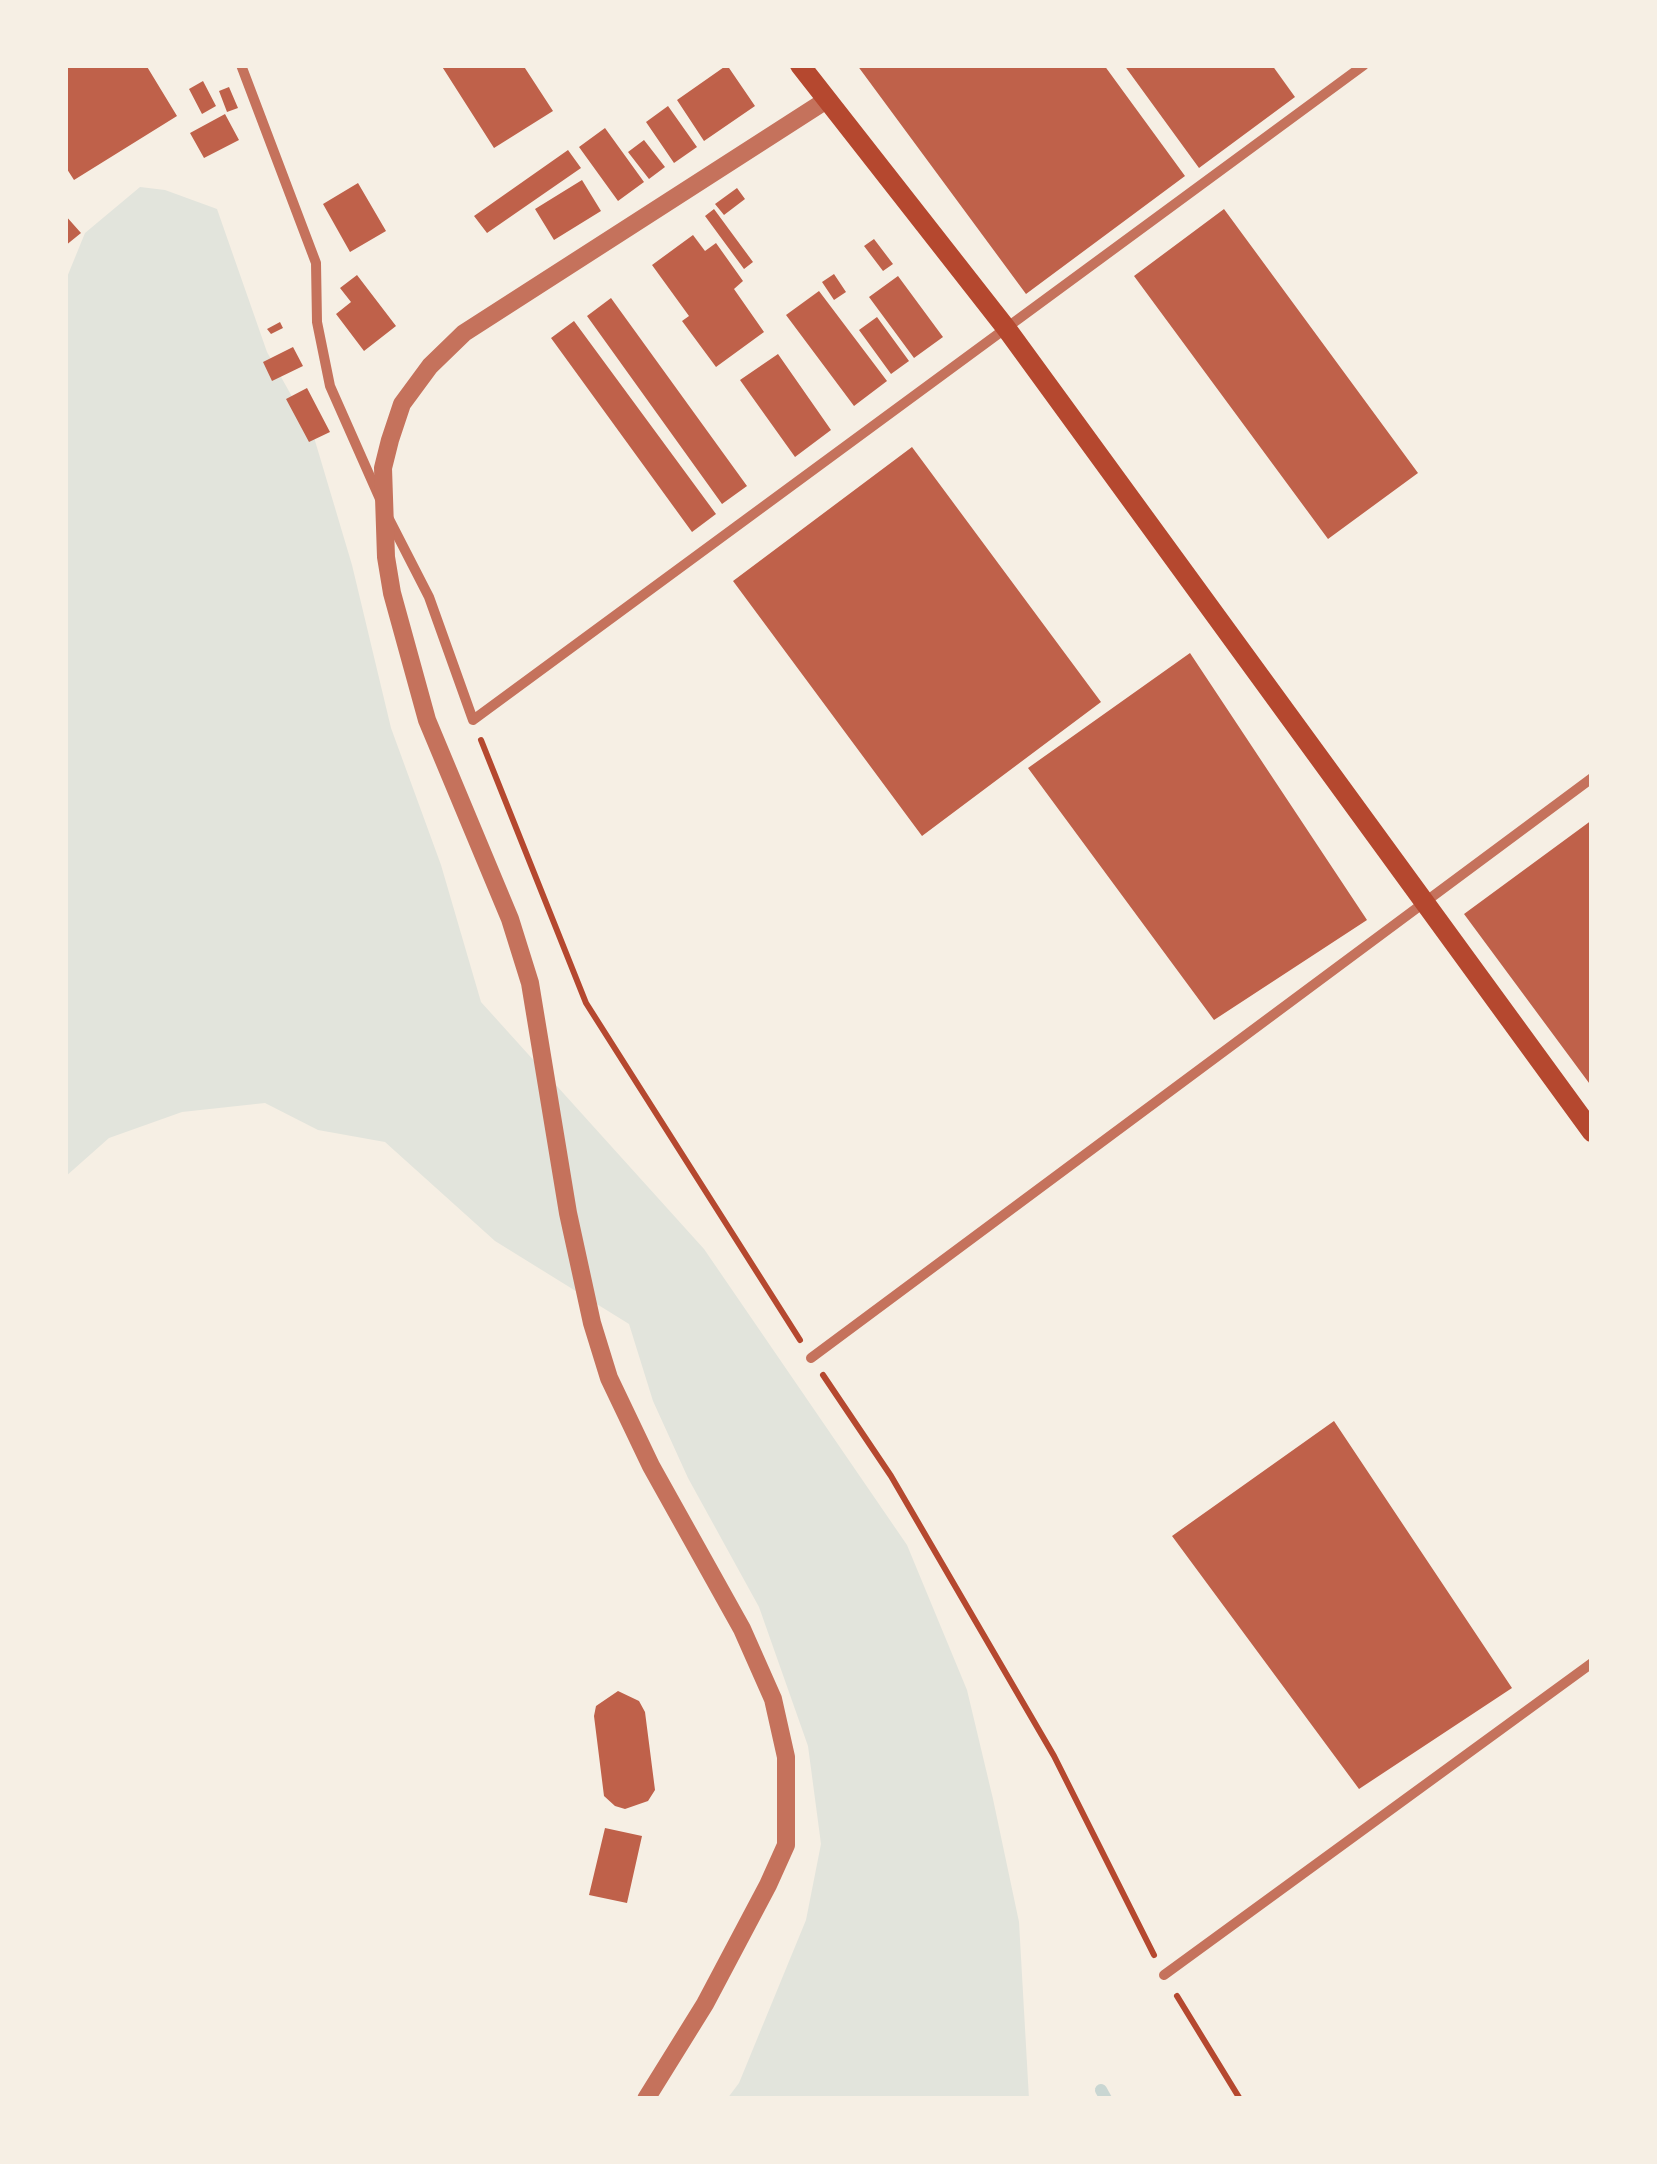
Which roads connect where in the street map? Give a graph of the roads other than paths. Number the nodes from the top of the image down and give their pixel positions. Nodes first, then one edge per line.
1 (241, 65) edge
2 (800, 65) edge
3 (1364, 65) edge
4 (825, 101) junction
5 (1006, 328) junction
6 (386, 513) junction
7 (1592, 778) edge
8 (1422, 903) junction
9 (1592, 1132) edge
10 (812, 1358) road end
11 (1592, 1663) edge
12 (1164, 1976) road end
13 (646, 2099) edge

1 - 6 street
2 - 4 main road
3 - 5 street
4 - 5 main road
4 - 6 street
5 - 6 street
5 - 8 main road
6 - 13 street
7 - 8 street
8 - 9 main road
8 - 10 street
11 - 12 street

